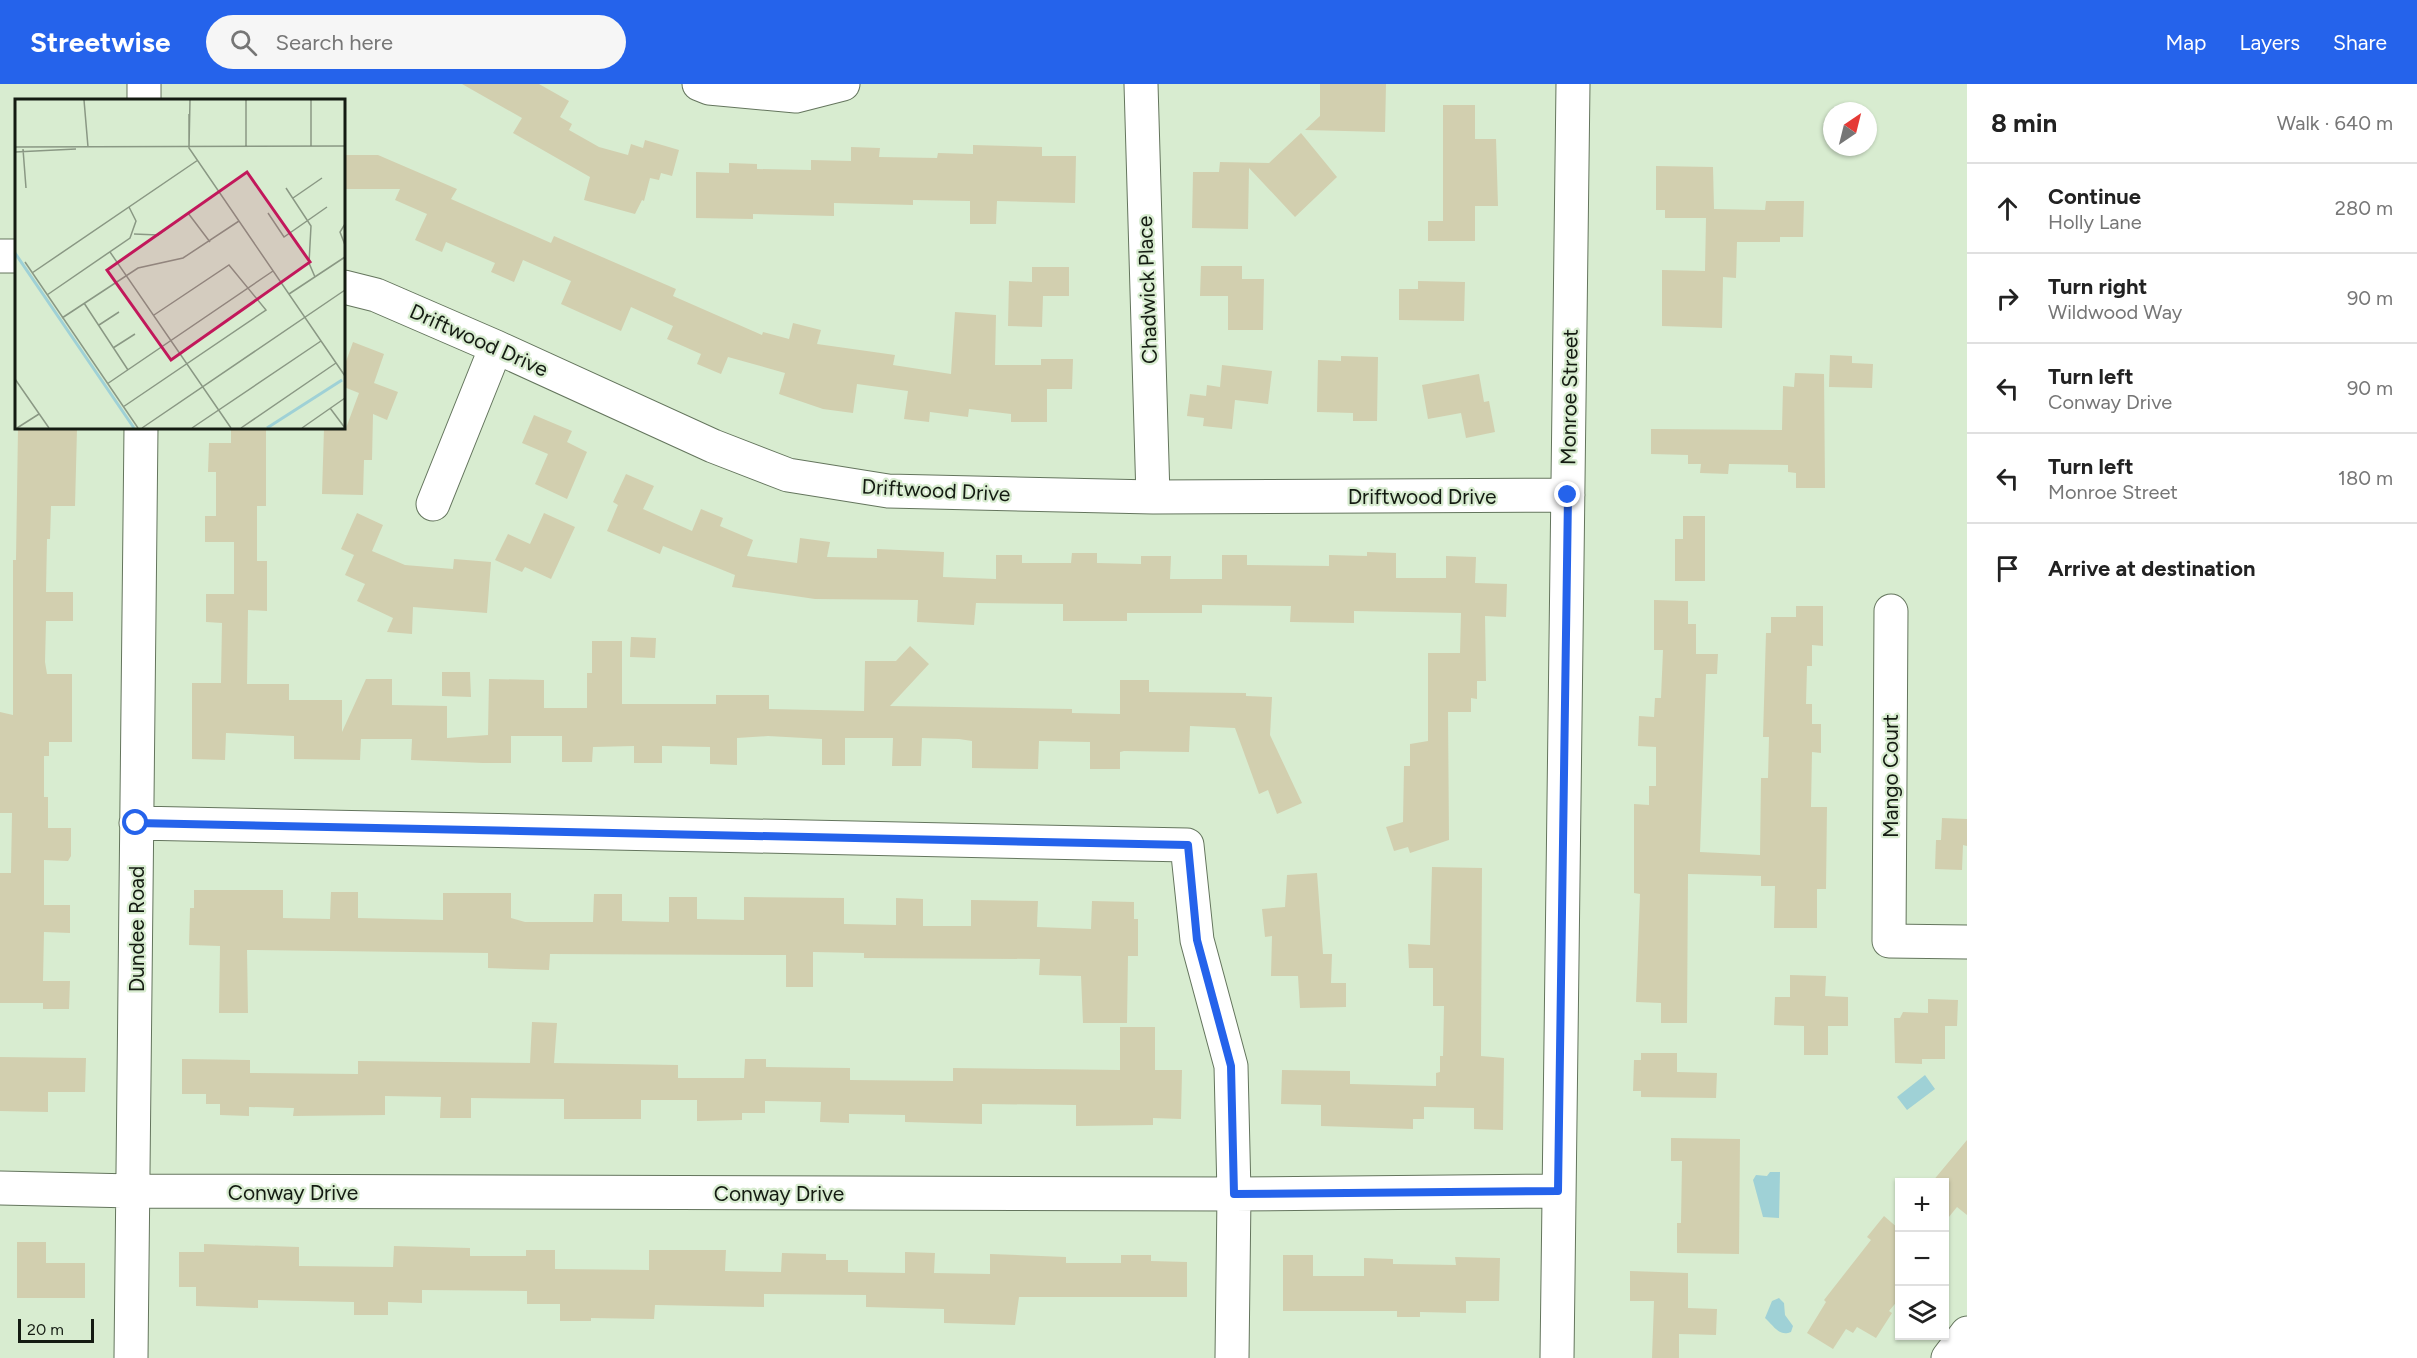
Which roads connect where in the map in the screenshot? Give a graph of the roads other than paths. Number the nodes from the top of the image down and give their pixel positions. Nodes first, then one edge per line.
1 (699, 84) edge
2 (843, 84) edge
3 (1141, 84) edge
4 (1574, 84) edge
5 (345, 287) edge
6 (496, 347) junction
7 (141, 429) edge
8 (1568, 495) junction
9 (1153, 497) junction
10 (433, 504) dead end
11 (1891, 611) dead end
12 (136, 823) junction
13 (1967, 942) edge
14 (0, 1188) edge
15 (133, 1191) junction
16 (1558, 1191) junction
17 (1234, 1194) junction
18 (1967, 1333) edge
19 (131, 1358) edge
20 (1232, 1358) edge
21 (1557, 1358) edge
22 (1948, 1358) edge

1 - 2 street
3 - 9 street, Chadwick Place
4 - 8 street, Monroe Street
5 - 6 street, Driftwood Drive
6 - 9 street, Driftwood Drive
6 - 10 street
7 - 12 street, Dundee Road
8 - 9 street, Driftwood Drive
8 - 16 street, Monroe Street
11 - 13 street, Mango Court
12 - 15 street, Dundee Road
12 - 17 street
14 - 15 street, Conway Drive
15 - 17 street, Conway Drive
15 - 19 street, Dundee Road
16 - 17 street, Conway Drive
16 - 21 street, Monroe Street
17 - 20 street
18 - 22 street

